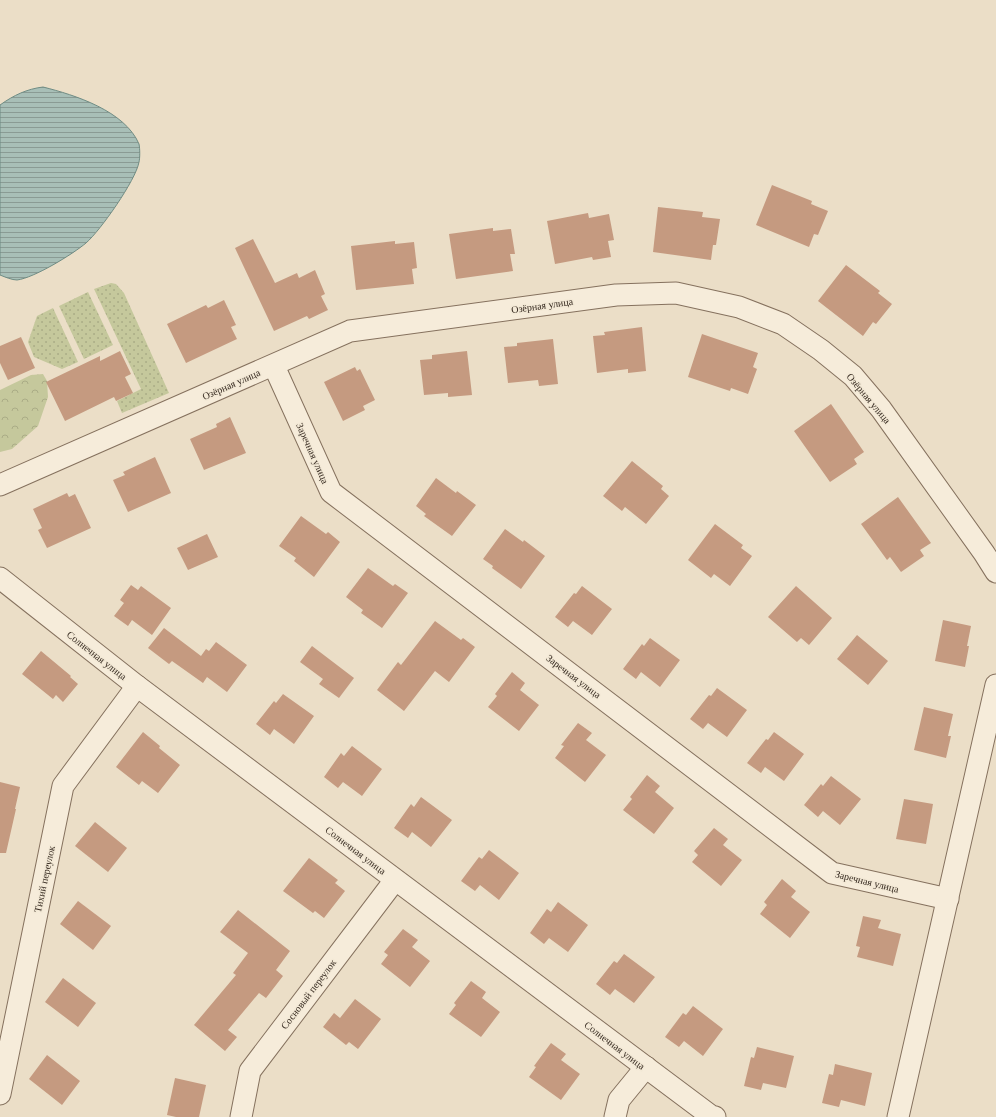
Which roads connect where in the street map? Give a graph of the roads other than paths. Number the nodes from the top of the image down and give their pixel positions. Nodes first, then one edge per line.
1 (274, 366) junction
2 (0, 485) edge
3 (996, 572) edge
4 (0, 578) edge
5 (996, 685) edge
6 (137, 686) junction
7 (395, 880) junction
8 (948, 899) junction
9 (7, 1027) edge
10 (646, 1067) junction
11 (0, 1094) edge
12 (241, 1117) edge
13 (616, 1117) edge
14 (715, 1117) edge
15 (898, 1117) edge

1 - 2 street, Озёрная улица
1 - 3 street, Озёрная улица
1 - 8 street, Заречная улица
4 - 6 street, Солнечная улица
5 - 8 street
6 - 7 street, Солнечная улица
6 - 9 street, Тихий переулок
7 - 10 street, Солнечная улица
7 - 12 street, Сосновый переулок
8 - 15 street
9 - 11 street, Тихий переулок
10 - 13 street
10 - 14 street, Солнечная улица

